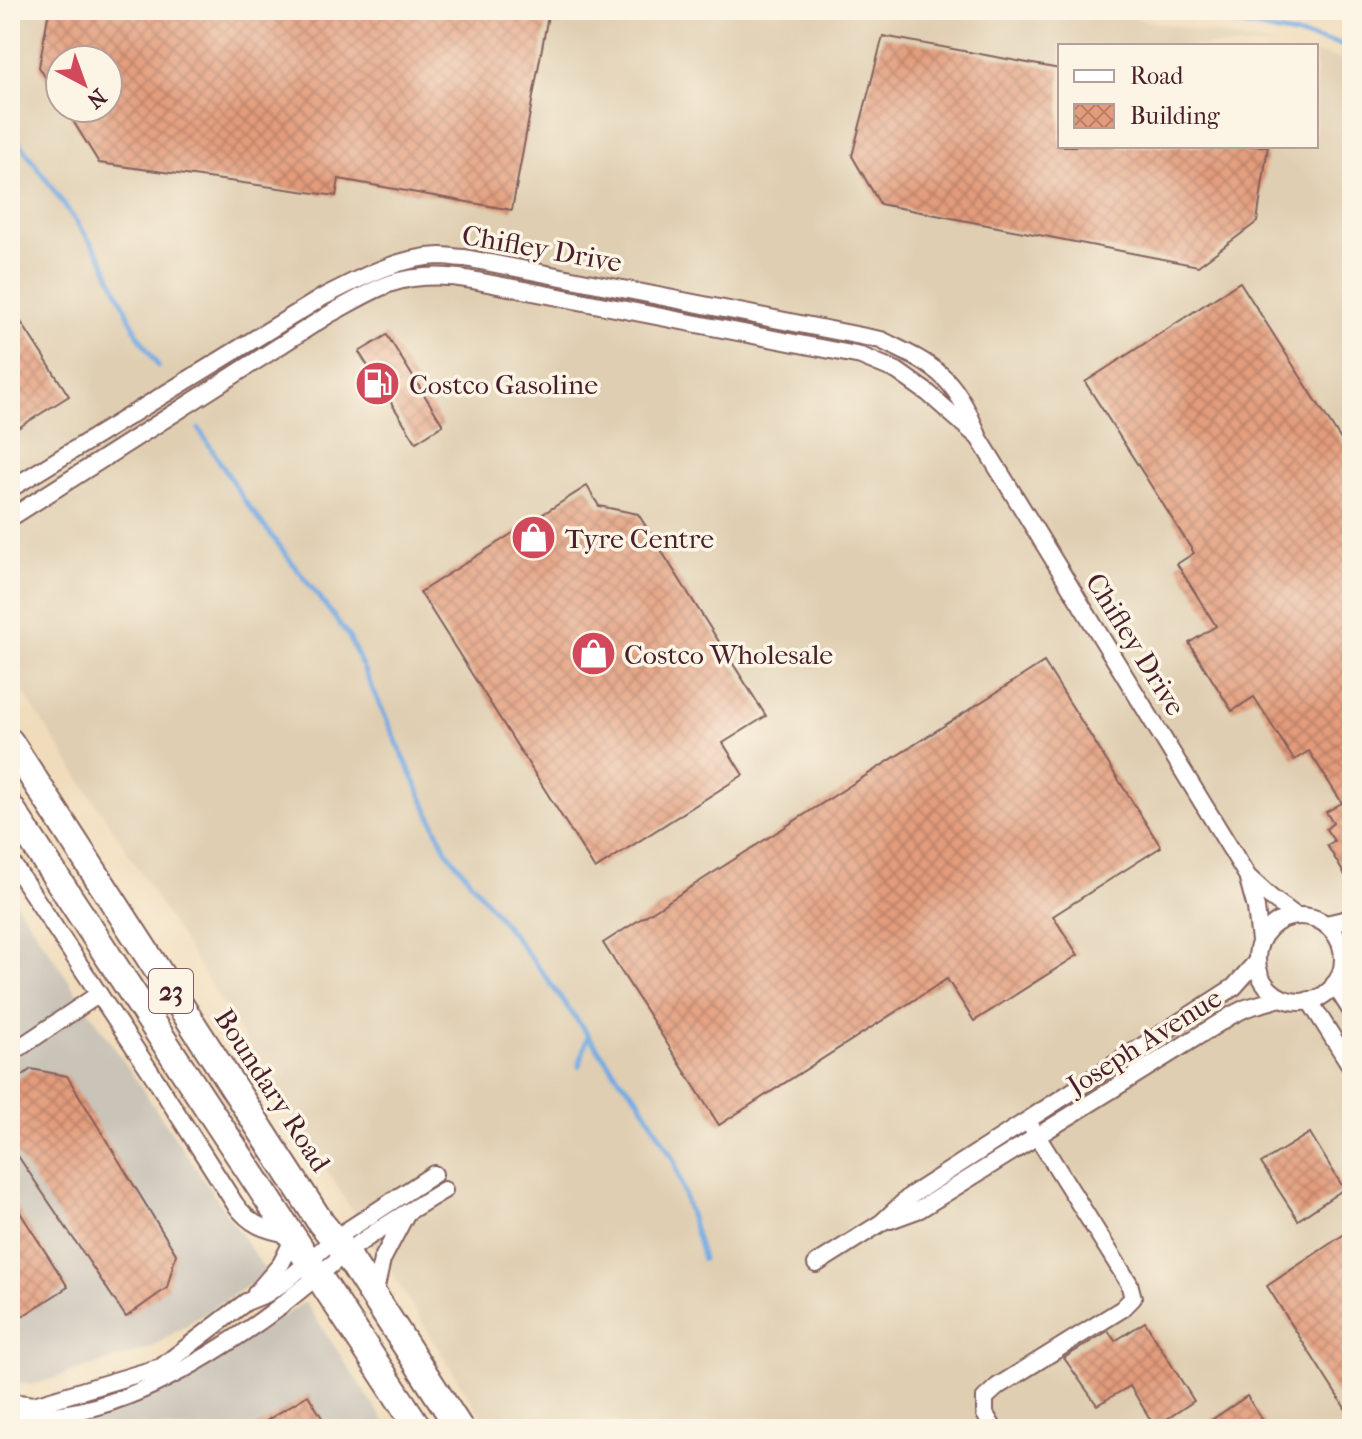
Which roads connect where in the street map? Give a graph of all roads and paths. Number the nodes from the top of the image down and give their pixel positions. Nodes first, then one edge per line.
1 (979, 438) junction
2 (10, 489) edge
3 (10, 518) edge
4 (10, 742) edge
5 (10, 807) edge
6 (11, 861) edge
7 (1248, 877) junction
8 (58, 878) junction
9 (1296, 916) junction
10 (1352, 918) edge
11 (1326, 924) junction
12 (1260, 941) junction
13 (1347, 951) edge
14 (1257, 961) junction
15 (1334, 984) junction
16 (99, 994) junction
17 (1281, 998) junction
18 (1309, 1000) junction
19 (1352, 1012) edge
20 (10, 1054) edge
21 (1352, 1068) edge
22 (1028, 1121) junction
23 (1038, 1137) junction
24 (434, 1174) dead end
25 (444, 1190) dead end
26 (407, 1212) junction
27 (881, 1223) junction
28 (291, 1237) junction
29 (340, 1246) junction
30 (816, 1264) dead end
31 (314, 1269) junction
32 (374, 1297) junction
33 (246, 1302) junction
34 (10, 1402) edge
35 (10, 1416) edge
36 (35, 1417) edge
37 (419, 1429) edge
38 (460, 1429) edge
39 (994, 1429) edge

1 - 2 street, Chifley Drive
1 - 3 street, Chifley Drive
1 - 7 street, Chifley Drive
4 - 29 main road, Boundary Road / 23
5 - 8 main road, 23
6 - 8 street
6 - 16 street
7 - 9 street, Chifley Drive
7 - 12 street, Chifley Drive
8 - 28 main road, 23
9 - 11 street
9 - 12 street
10 - 11 street
11 - 13 street
12 - 14 street
13 - 15 street
14 - 17 street
14 - 22 street, Joseph Avenue
15 - 18 street
15 - 19 street
16 - 20 street
16 - 28 street
17 - 18 street
17 - 23 street, Joseph Avenue
18 - 21 street
22 - 23 street
22 - 27 street, Joseph Avenue
23 - 27 street, Joseph Avenue
23 - 39 street
24 - 29 street
25 - 26 street
26 - 29 street
26 - 32 street
27 - 30 street, Joseph Avenue
28 - 31 main road, 23
28 - 33 street
29 - 31 street
29 - 32 main road, Boundary Road / 23
31 - 33 street
31 - 36 street
31 - 37 main road, 23
32 - 38 main road, Boundary Road / 23
33 - 36 street
34 - 36 street
35 - 36 street

